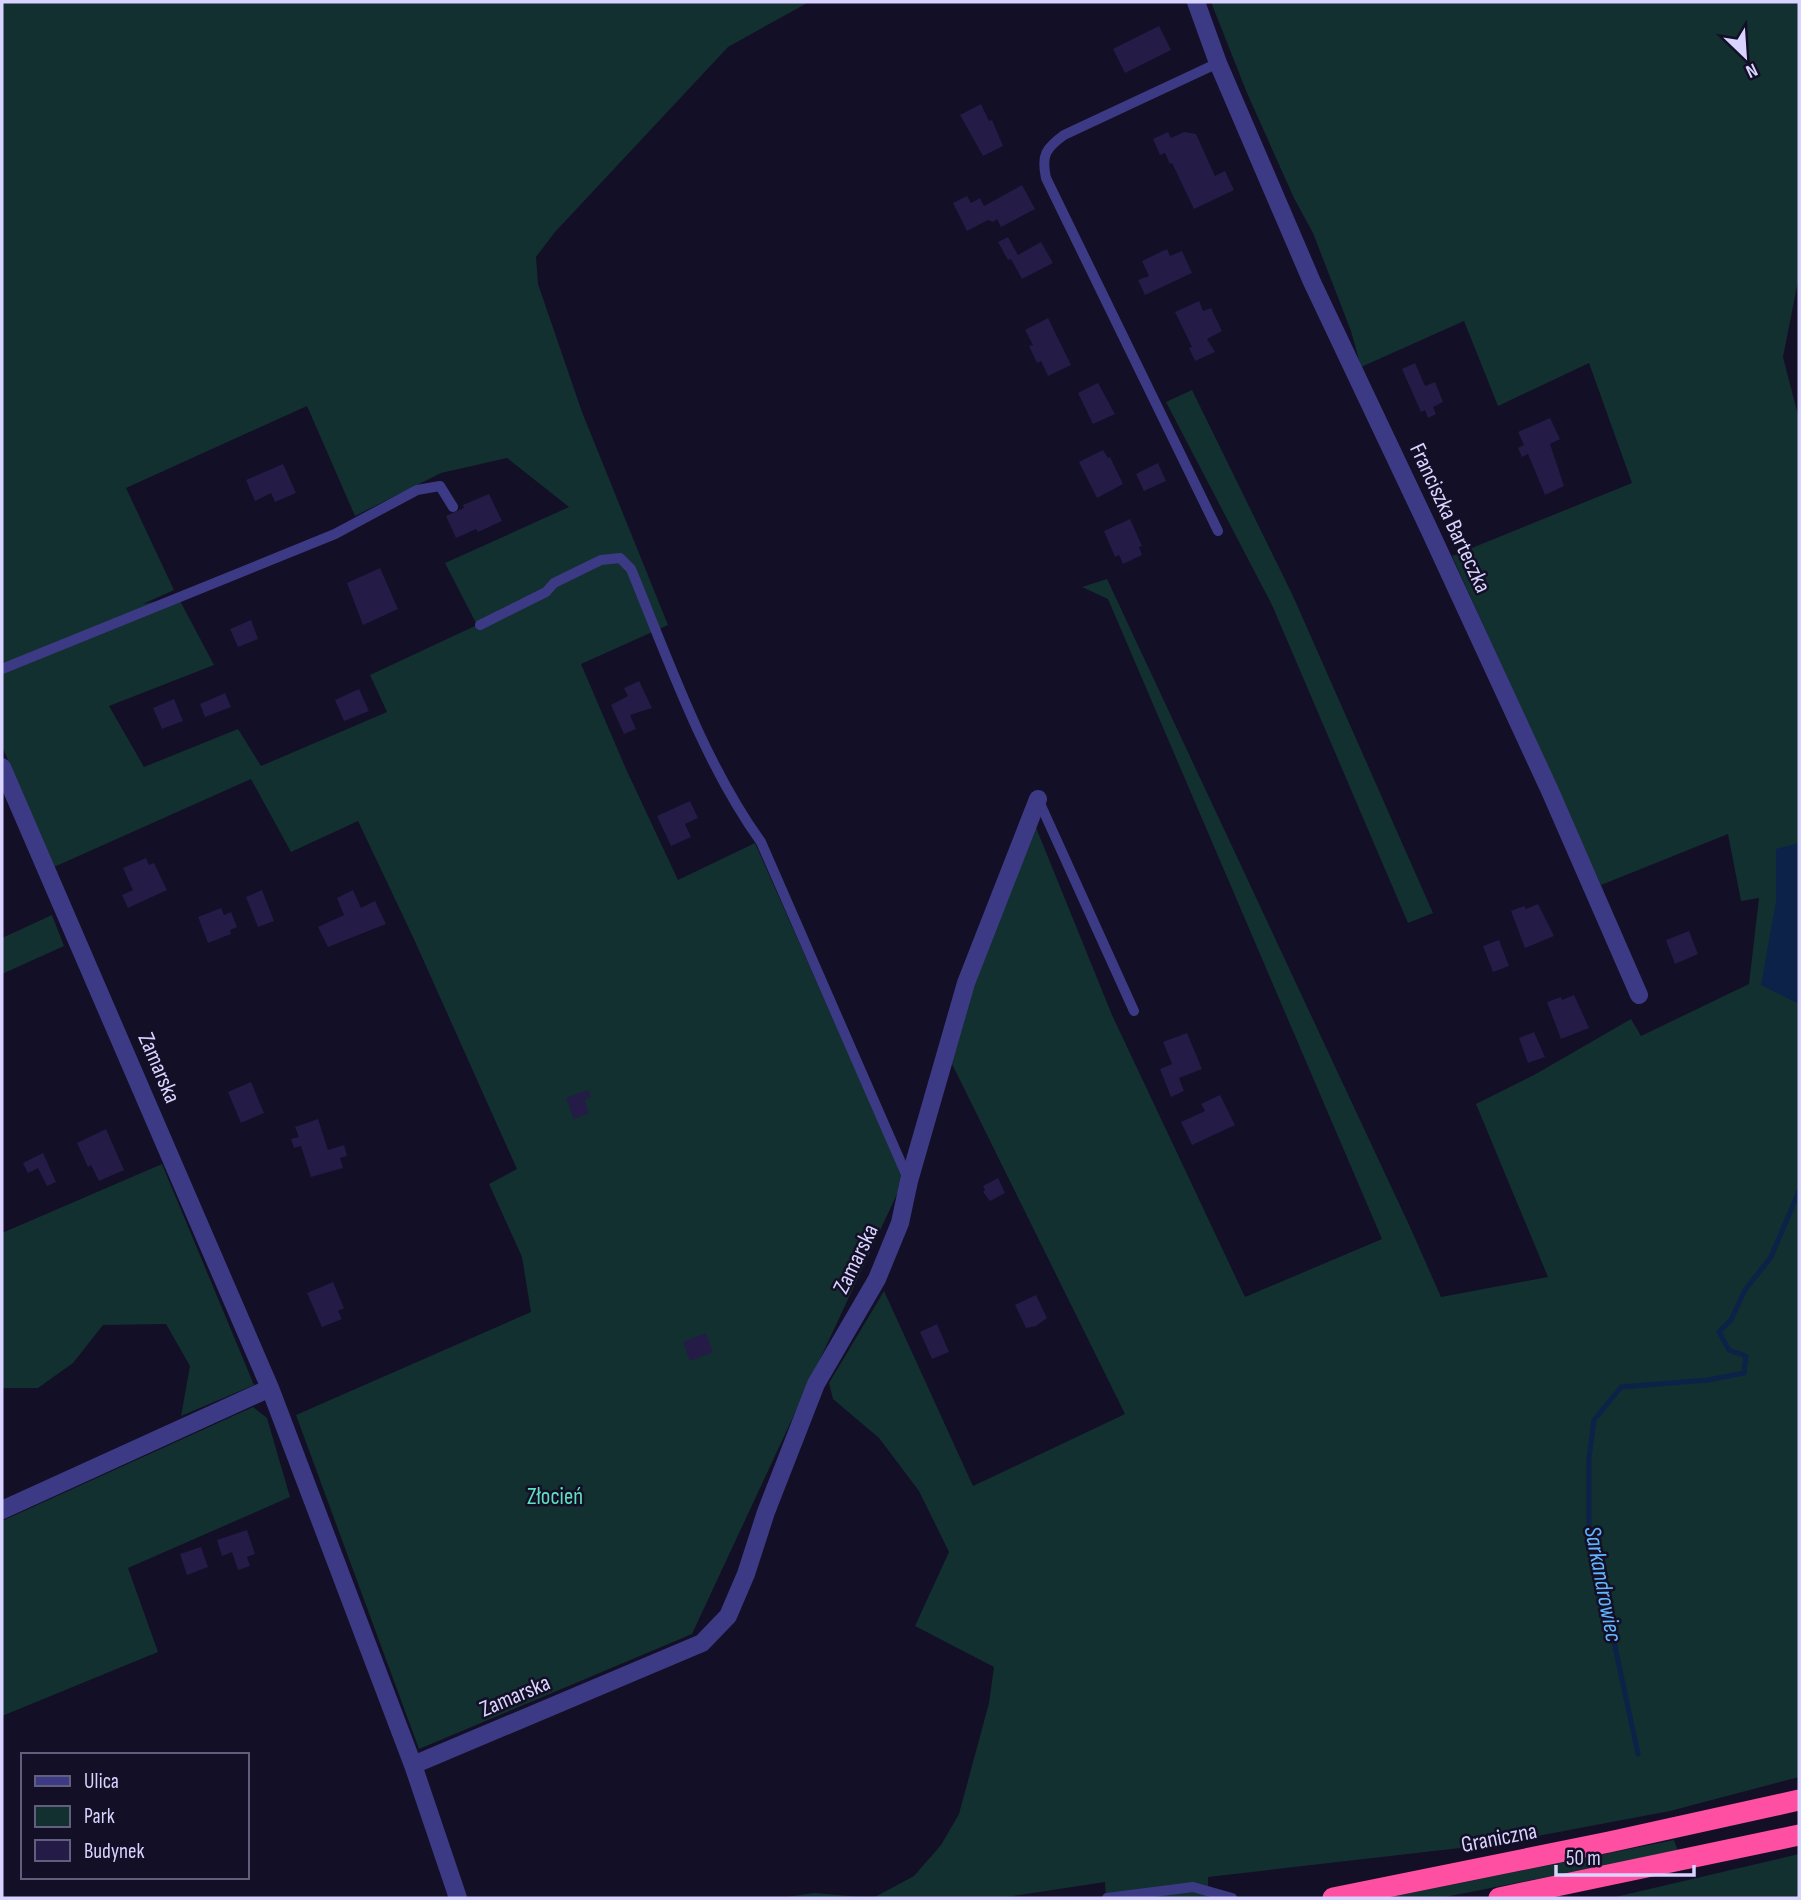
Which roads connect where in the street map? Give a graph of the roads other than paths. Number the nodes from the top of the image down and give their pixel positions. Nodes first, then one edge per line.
1 (1196, 2) edge
2 (1218, 62) junction
3 (453, 507) dead end
4 (1218, 531) dead end
5 (480, 625) dead end
6 (2, 669) edge
7 (2, 767) edge
8 (1038, 799) joint
9 (1639, 995) dead end
10 (1134, 1011) dead end
11 (909, 1181) junction
12 (270, 1388) junction
13 (2, 1510) edge
14 (413, 1765) junction
15 (1799, 1800) edge
16 (1799, 1835) edge
17 (458, 1898) edge
18 (1107, 1898) edge
19 (1233, 1898) edge
20 (1333, 1898) edge
21 (1499, 1898) edge

1 - 2 street, Franciszka Barteczka
2 - 4 lane
2 - 9 street, Franciszka Barteczka
3 - 6 lane
5 - 11 lane
7 - 12 street, Zamarska
8 - 10 lane, Zamarska
8 - 11 street, Zamarska
11 - 14 street, Zamarska
12 - 13 street
12 - 14 street, Zamarska
14 - 17 street, Zamarska
15 - 20 highway, Graniczna
16 - 21 highway
18 - 19 lane

